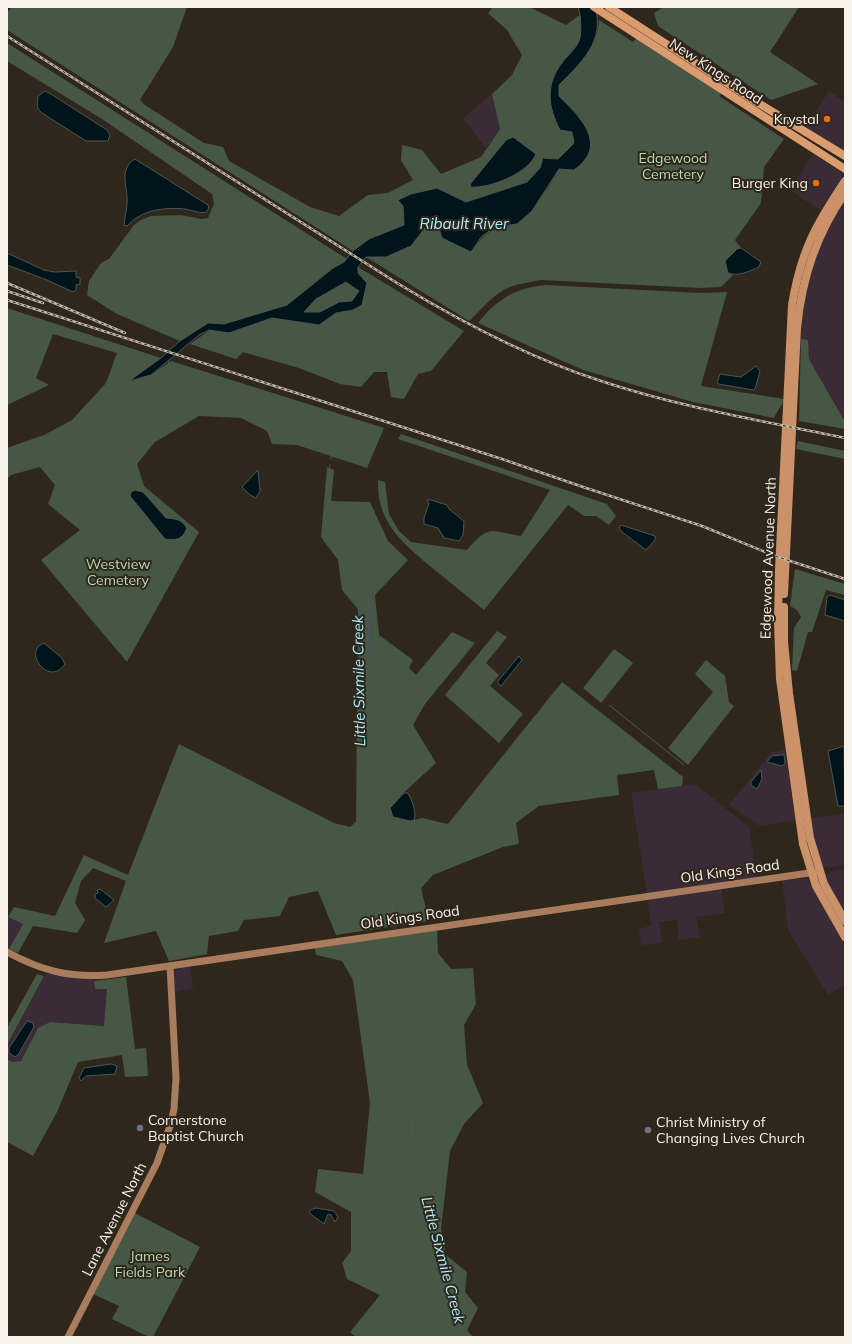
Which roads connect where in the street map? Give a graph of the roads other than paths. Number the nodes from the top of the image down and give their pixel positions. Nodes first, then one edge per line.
1 (594, 7) edge
2 (609, 7) edge
3 (845, 156) edge
4 (845, 169) edge
5 (845, 181) edge
6 (845, 193) edge
7 (789, 410) junction
8 (782, 571) junction
9 (820, 871) junction
10 (811, 873) junction
11 (845, 921) edge
12 (845, 937) edge
13 (7, 952) edge
14 (170, 966) junction
15 (68, 1337) edge

1 - 4 highway, New Kings Road
2 - 3 highway, New Kings Road
5 - 7 main road, Edgewood Avenue North
6 - 7 main road, Edgewood Avenue North
7 - 8 main road, Edgewood Avenue North
8 - 9 main road, Edgewood Avenue North
8 - 10 main road, Edgewood Avenue North
9 - 10 main road, Old Kings Road
9 - 11 main road, Edgewood Avenue North
10 - 12 main road, Edgewood Avenue North
10 - 14 main road, Old Kings Road
13 - 14 main road, Old Kings Road
14 - 15 main road, Lane Avenue North

